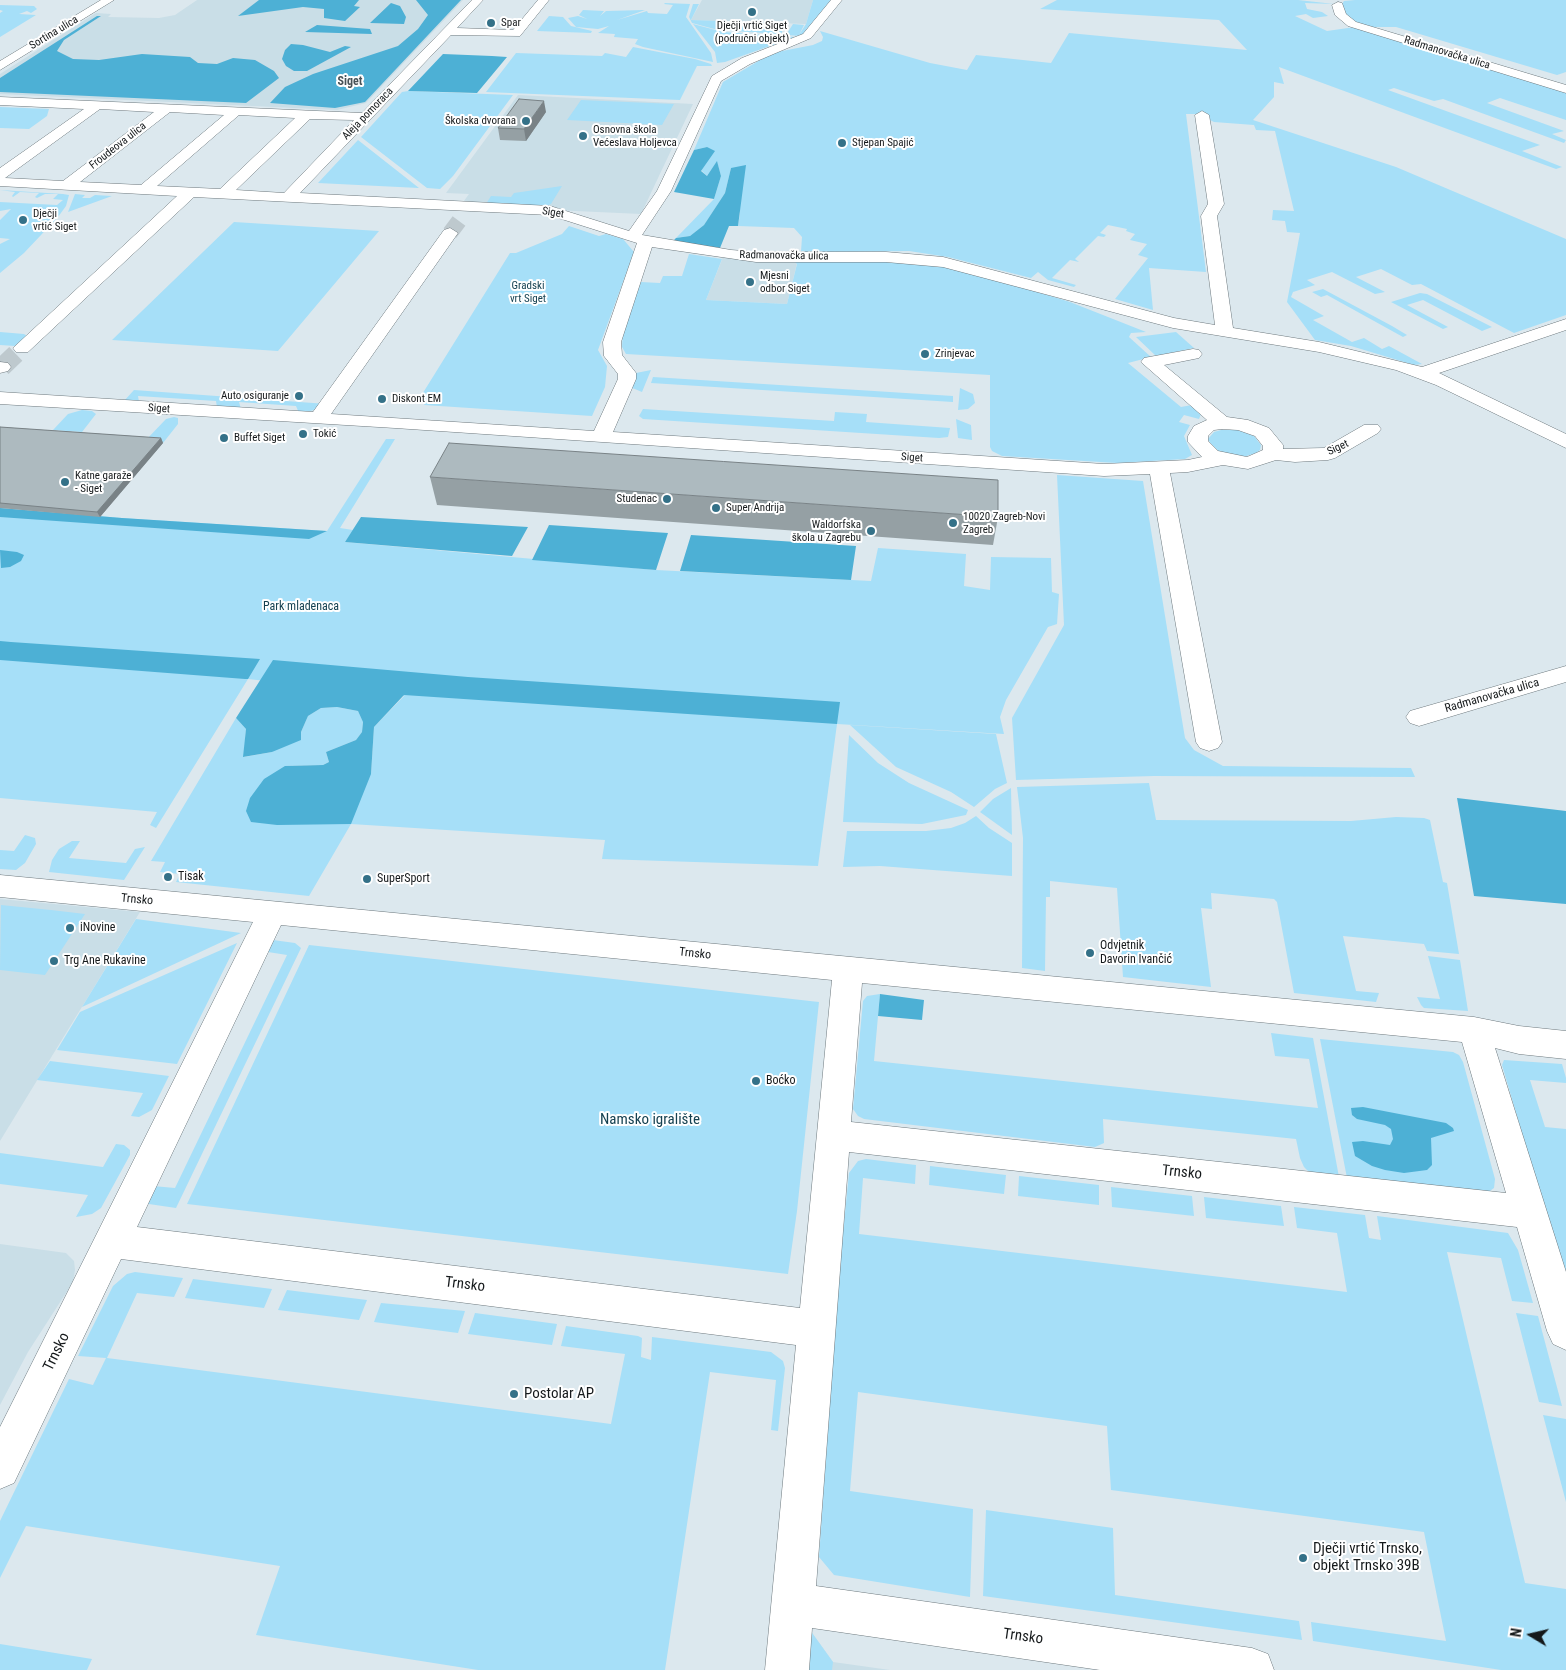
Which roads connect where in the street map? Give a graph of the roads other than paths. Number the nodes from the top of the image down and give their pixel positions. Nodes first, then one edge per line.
1 (109, 0) edge
2 (478, 0) edge
3 (544, 0) edge
4 (837, 0) edge
5 (1338, 5) dead end
6 (448, 31) junction
7 (0, 66) edge
8 (1566, 90) edge
9 (0, 101) edge
10 (98, 105) junction
11 (167, 108) junction
12 (236, 111) junction
13 (307, 114) junction
14 (1202, 115) dead end
15 (366, 117) junction
16 (0, 175) edge
17 (0, 182) edge
18 (68, 184) junction
19 (145, 189) junction
20 (190, 192) junction
21 (223, 194) junction
22 (288, 197) junction
23 (469, 207) junction
24 (639, 239) junction
25 (1566, 324) edge
26 (1225, 332) junction
27 (22, 348) tunnel mouth
28 (1193, 354) dead end
29 (1422, 373) junction
30 (0, 398) edge
31 (318, 419) junction
32 (1222, 423) junction
33 (1371, 429) dead end
34 (601, 438) junction
35 (1566, 442) edge
36 (1271, 454) junction
37 (1222, 459) junction
38 (1159, 469) junction
39 (1566, 674) edge
40 (1419, 717) dead end
41 (1209, 742) dead end
42 (0, 886) edge
43 (273, 912) junction
44 (848, 969) junction
45 (1474, 1030) junction
46 (1566, 1044) edge
47 (834, 1135) junction
48 (1529, 1212) junction
49 (112, 1241) junction
50 (818, 1329) junction
51 (1566, 1331) edge
52 (1, 1465) edge
53 (793, 1604) junction
54 (788, 1670) edge
55 (1252, 1670) edge

1 - 7 street, Sortina ulica
2 - 6 street, Aleja pomoraca
3 - 6 street
4 - 24 street
5 - 8 street, Radmanovačka ulica
6 - 15 street, Aleja pomoraca
9 - 10 street, Froudeova ulica
10 - 11 street, Froudeova ulica
10 - 16 street
11 - 12 street, Froudeova ulica
11 - 18 street, Froudeova ulica
12 - 13 street, Froudeova ulica
12 - 19 street
13 - 15 street, Froudeova ulica
13 - 21 street
14 - 26 street
15 - 22 street, Aleja pomoraca
17 - 18 street, Siget
18 - 19 street, Siget
19 - 20 street, Siget
20 - 21 street, Siget
20 - 27 street
21 - 22 street, Siget
22 - 23 street, Siget
23 - 24 street, Siget
23 - 31 street
24 - 26 street, Radmanovačka ulica
24 - 34 street
25 - 29 street
26 - 29 street, Radmanovačka ulica
28 - 32 street
29 - 35 street, Radmanovačka ulica
30 - 31 street, Siget
31 - 34 street, Siget
32 - 36 street
32 - 37 street
33 - 36 street, Siget
34 - 38 street, Siget
36 - 37 street
37 - 38 street, Siget
38 - 41 street
39 - 40 street, Radmanovačka ulica
42 - 43 street, Trnsko
43 - 44 street, Trnsko
43 - 49 street, Trnsko
44 - 45 street, Trnsko
44 - 47 street
45 - 46 street, Trnsko
45 - 48 street
47 - 48 street, Trnsko
47 - 50 street
48 - 51 street
49 - 50 street, Trnsko
49 - 52 street, Trnsko
50 - 53 street
53 - 54 street
53 - 55 street, Trnsko

